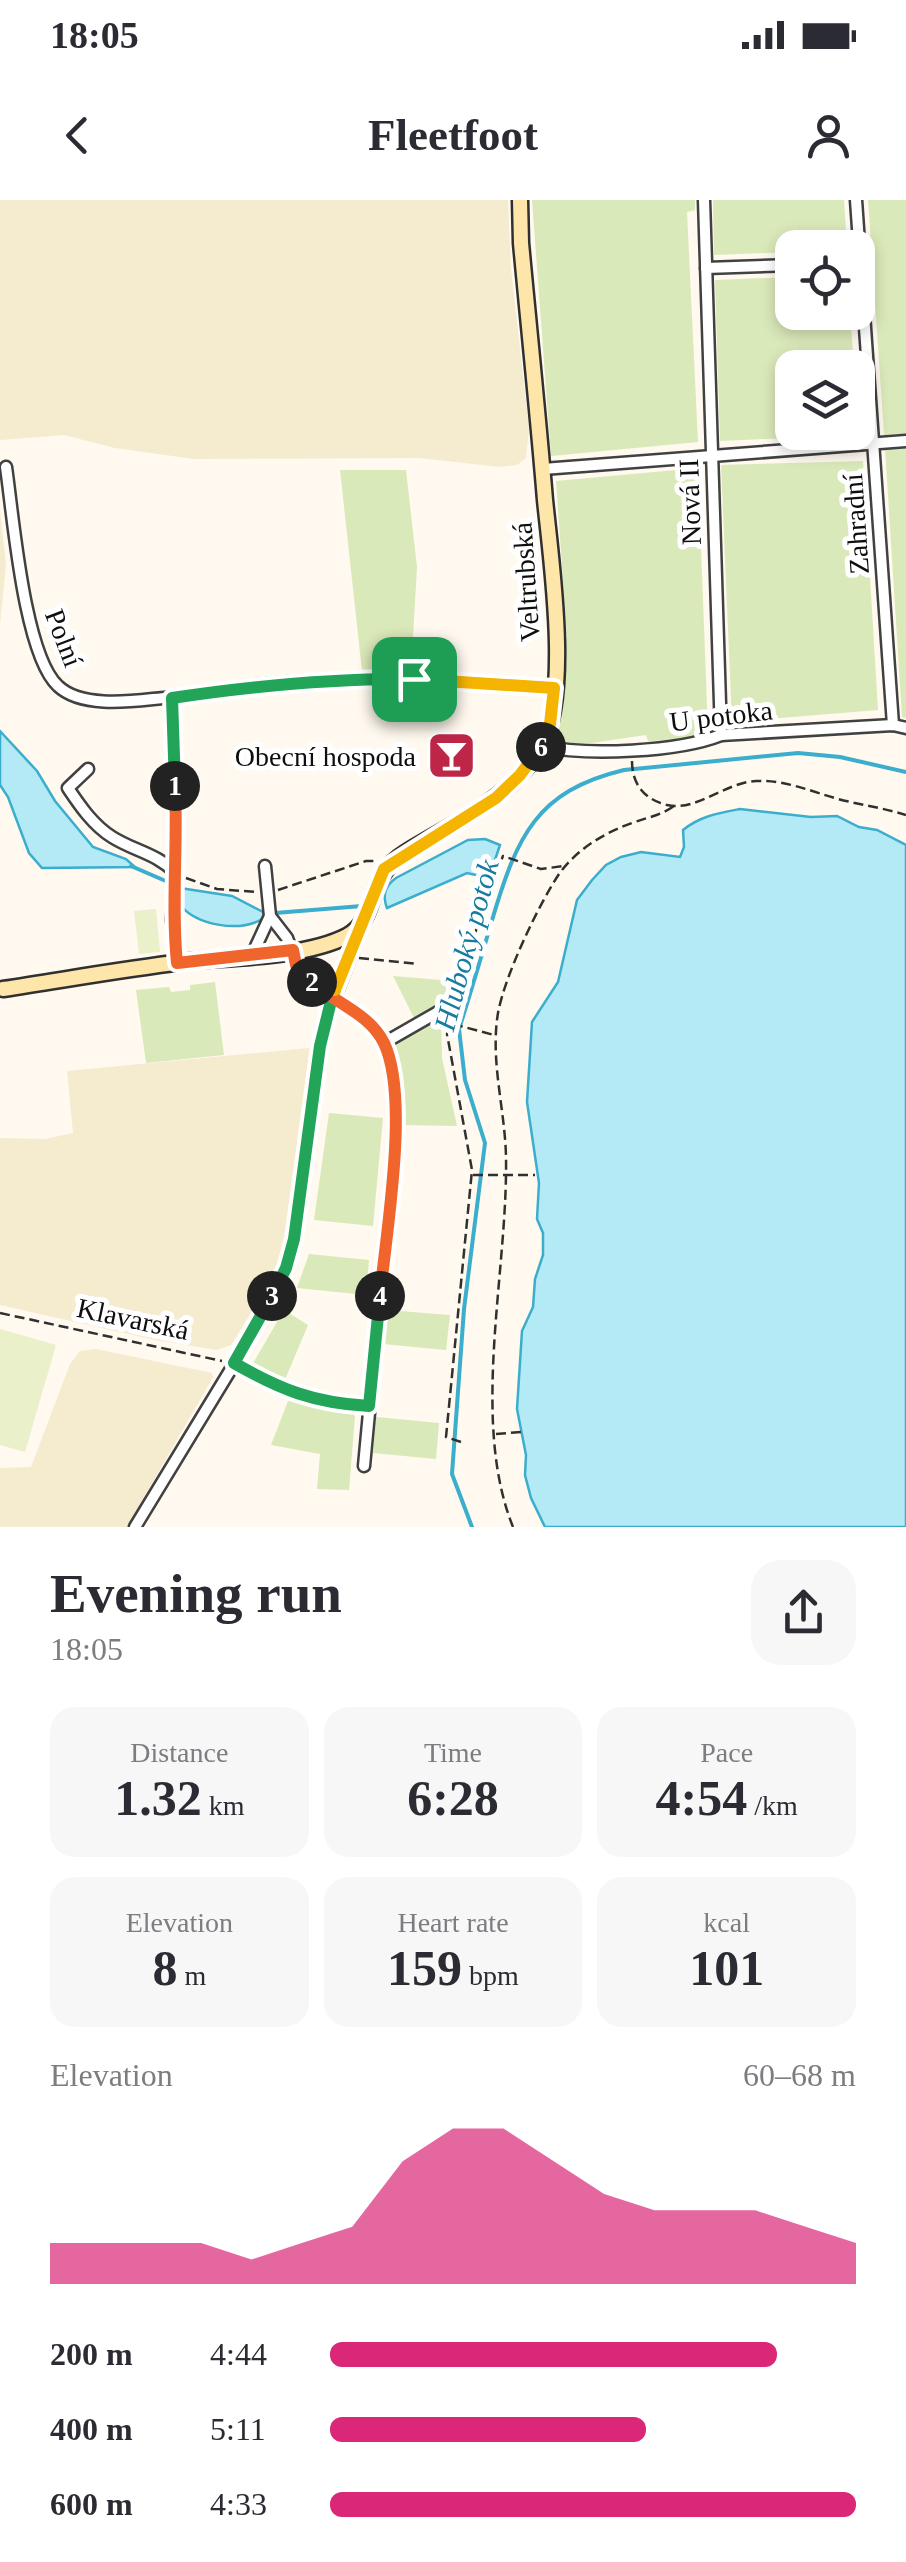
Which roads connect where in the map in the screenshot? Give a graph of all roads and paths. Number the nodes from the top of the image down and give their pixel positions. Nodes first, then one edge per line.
1 (520, 200) edge
2 (704, 200) edge
3 (856, 200) edge
4 (857, 230) edge
5 (775, 266) edge
6 (706, 268) junction
7 (906, 442) edge
8 (875, 446) edge
9 (791, 450) edge
10 (872, 450) edge
11 (710, 454) junction
12 (6, 467) dead end
13 (542, 469) junction
14 (554, 688) junction
15 (172, 698) junction
16 (893, 725) junction
17 (906, 728) edge
18 (721, 735) junction
19 (542, 746) junction
20 (632, 762) dead end
21 (88, 769) dead end
22 (674, 806) junction
23 (906, 815) edge
24 (394, 861) junction
25 (265, 866) dead end
26 (565, 866) junction
27 (176, 873) junction
28 (268, 892) junction
29 (270, 916) junction
30 (362, 926) junction
31 (293, 950) junction
32 (252, 954) junction
33 (350, 957) junction
34 (177, 963) junction
35 (418, 964) dead end
36 (2, 989) edge
37 (332, 997) junction
38 (438, 1012) dead end
39 (451, 1024) junction
40 (495, 1036) junction
41 (384, 1043) junction
42 (472, 1175) junction
43 (536, 1175) dead end
44 (506, 1177) junction
45 (0, 1313) edge
46 (234, 1363) junction
47 (369, 1406) junction
48 (521, 1432) dead end
49 (494, 1434) junction
50 (462, 1442) dead end
51 (364, 1466) dead end
52 (136, 1527) edge
53 (514, 1527) edge

1 - 13 street, Veltrubská
2 - 6 street, Nová II
3 - 4 street, Zahradní
5 - 6 street
6 - 11 street, Nová II
7 - 8 street
9 - 11 street
10 - 16 street, Zahradní
11 - 13 street
11 - 18 street, Nová II
12 - 15 street, Polní
13 - 14 street, Veltrubská
14 - 15 street, Polní
14 - 19 street, Veltrubská
15 - 27 street
16 - 17 street, U potoka
16 - 18 street, U potoka
18 - 19 street, U potoka
19 - 24 street, Veltrubská
20 - 22 path
21 - 27 street
22 - 23 path
22 - 26 path
24 - 28 path
24 - 30 street, Veltrubská
25 - 28 street
26 - 39 path
26 - 40 path
27 - 28 path
27 - 34 street
28 - 29 street
29 - 31 street
29 - 32 street
30 - 31 street
30 - 33 street
31 - 32 street
31 - 37 street
32 - 34 street
33 - 35 path
33 - 37 street
34 - 36 street
37 - 41 street
37 - 46 street
38 - 41 street
39 - 40 path
39 - 42 path
40 - 44 path
41 - 47 street
42 - 44 path
42 - 50 path
43 - 44 path
44 - 49 path
45 - 46 path, Klavarská
46 - 47 street
46 - 52 street
47 - 51 street
48 - 49 path
49 - 53 path

